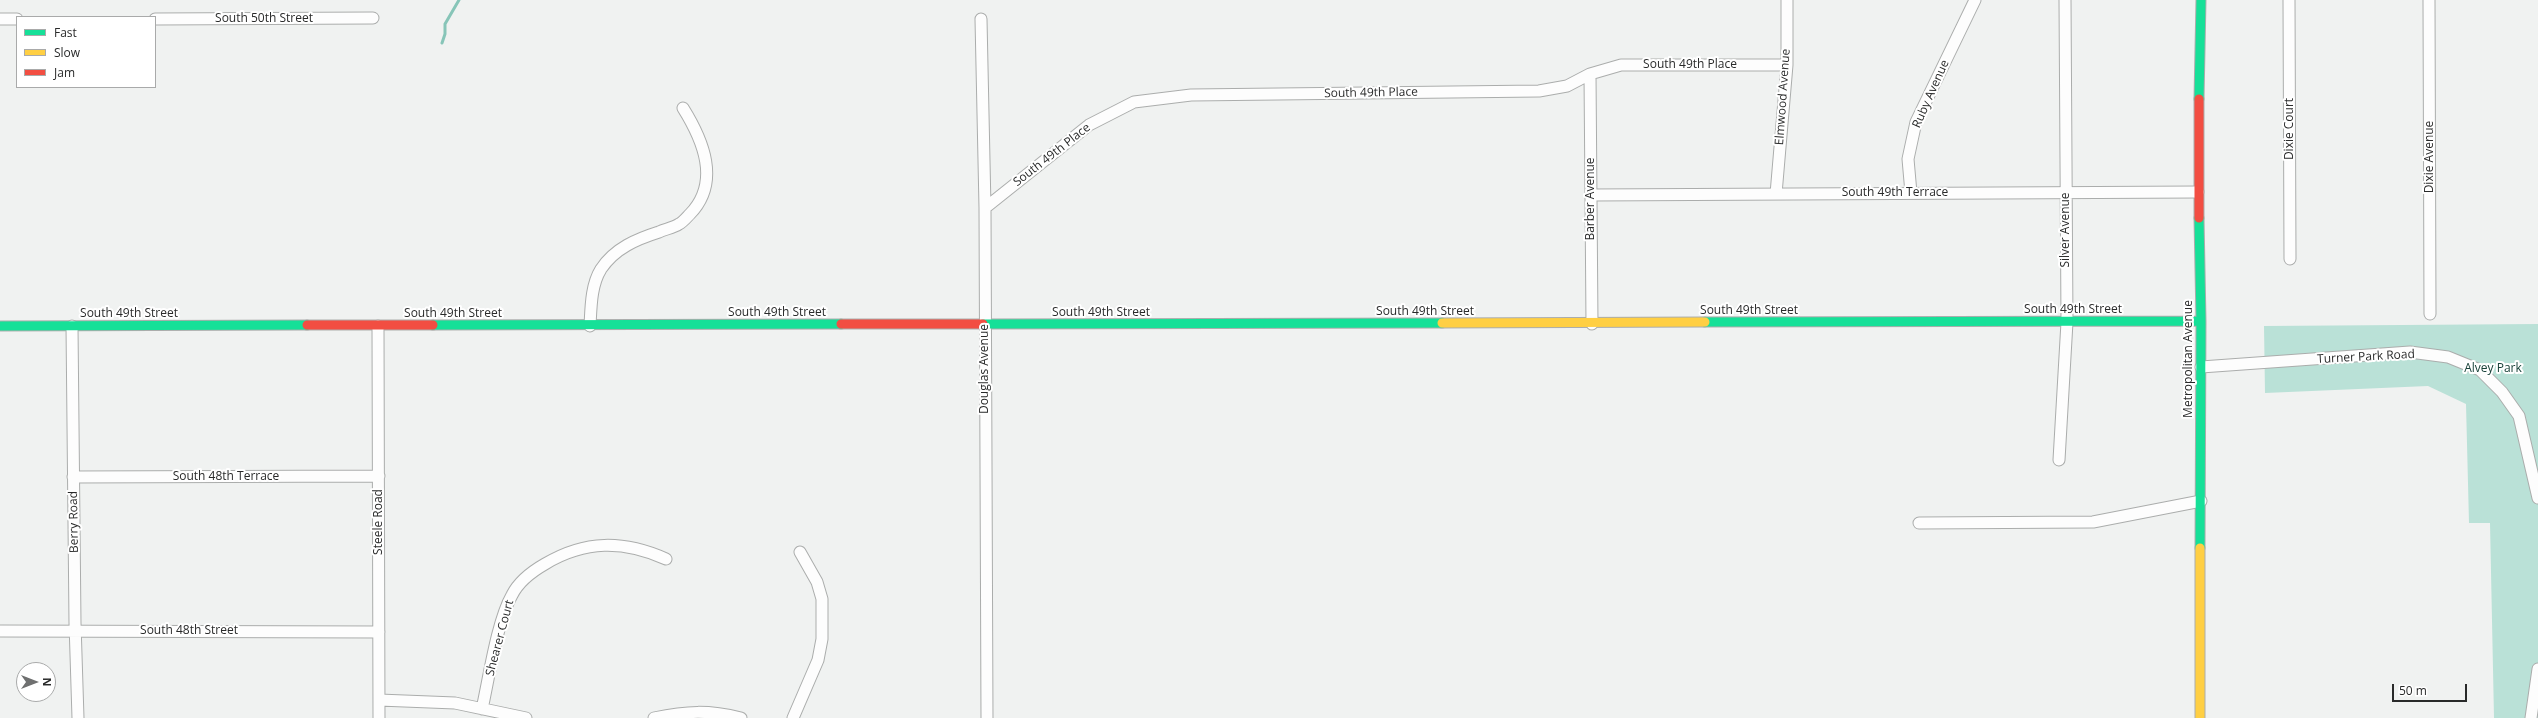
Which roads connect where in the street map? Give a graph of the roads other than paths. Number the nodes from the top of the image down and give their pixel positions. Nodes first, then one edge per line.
1 (1787, 0) edge
2 (1974, 0) edge
3 (2065, 0) edge
4 (2201, 0) edge
5 (2289, 0) edge
6 (2429, 0) edge
7 (373, 18) dead end
8 (0, 19) edge
9 (16, 19) edge
10 (156, 19) edge
11 (981, 19) dead end
12 (1787, 65) junction
13 (1590, 74) junction
14 (683, 108) dead end
15 (2066, 192) junction
16 (2198, 192) junction
17 (1911, 193) junction
18 (1776, 194) junction
19 (1591, 195) junction
20 (985, 208) junction
21 (2290, 259) dead end
22 (2430, 314) dead end
23 (2201, 321) junction
24 (2067, 322) junction
25 (1592, 324) junction
26 (985, 325) junction
27 (0, 326) edge
28 (72, 326) junction
29 (378, 326) junction
30 (590, 326) junction
31 (2201, 368) junction
32 (2059, 460) dead end
33 (380, 476) junction
34 (73, 477) junction
35 (2538, 498) edge
36 (2200, 501) junction
37 (1919, 523) dead end
38 (800, 552) dead end
39 (666, 559) dead end
40 (0, 631) edge
41 (75, 631) junction
42 (379, 632) junction
43 (2538, 669) edge
44 (379, 700) junction
45 (482, 709) junction
46 (78, 718) edge
47 (379, 718) edge
48 (526, 718) edge
49 (654, 718) edge
50 (741, 718) edge
51 (793, 718) edge
52 (987, 718) edge
53 (2200, 718) edge
54 (2531, 718) edge

1 - 12 street, Elmwood Avenue
2 - 17 street, Ruby Avenue
3 - 15 street, Silver Avenue
4 - 16 street, Metropolitan Avenue
5 - 21 street, Dixie Court
6 - 22 street, Dixie Avenue
7 - 10 street, South 50th Street
8 - 9 street
11 - 20 street, Douglas Avenue
12 - 13 street, South 49th Place
12 - 18 street, Elmwood Avenue
13 - 19 street, Barber Avenue
13 - 20 street, South 49th Place
14 - 30 street
15 - 16 street, South 49th Terrace
15 - 17 street, South 49th Terrace
15 - 24 street, Silver Avenue
16 - 23 street, Metropolitan Avenue
17 - 18 street, South 49th Terrace
18 - 19 street, South 49th Terrace
19 - 25 street, Barber Avenue
20 - 26 street, Douglas Avenue
23 - 24 street, South 49th Street
23 - 31 street, Metropolitan Avenue
24 - 25 street, South 49th Street
24 - 32 street, Silver Avenue
25 - 26 street, South 49th Street
26 - 30 street, South 49th Street
26 - 52 street, Douglas Avenue
27 - 28 street, South 49th Street
28 - 29 street, South 49th Street
28 - 34 street, Berry Road
29 - 30 street, South 49th Street
29 - 33 street, Steele Road
31 - 35 street, Turner Park Road
31 - 36 street, Metropolitan Avenue
33 - 34 street, South 48th Terrace
33 - 42 street, Steele Road
34 - 41 street, Berry Road
36 - 37 street
36 - 53 street, Metropolitan Avenue
38 - 51 street
39 - 45 street, Shearer Court
40 - 41 street, South 48th Street
41 - 42 street, South 48th Street
41 - 46 street, Berry Road
42 - 44 street, Steele Road
43 - 54 street
44 - 45 street
44 - 47 street, Steele Road
45 - 48 street
49 - 50 street

